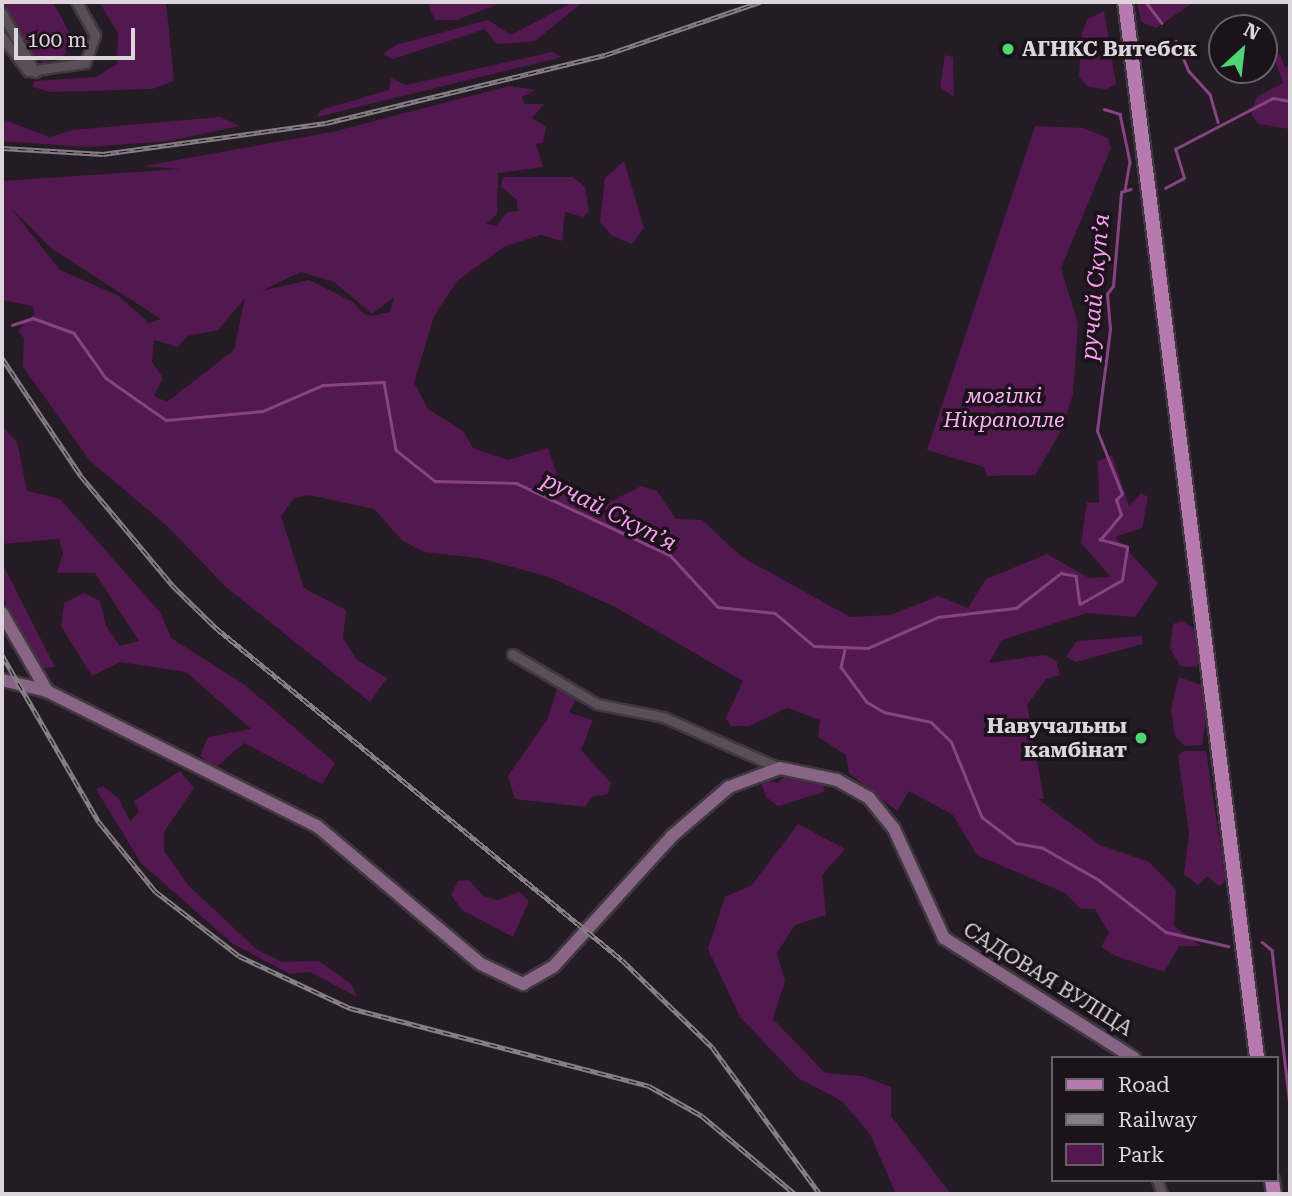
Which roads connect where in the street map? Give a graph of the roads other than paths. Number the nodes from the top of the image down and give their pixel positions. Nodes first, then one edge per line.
1 (77, 2) edge
2 (1125, 2) edge
3 (2, 13) edge
4 (2, 37) edge
5 (35, 72) junction
6 (2, 613) edge
7 (512, 654) dead end
8 (2, 680) edge
9 (47, 691) junction
10 (780, 768) junction
11 (1131, 1056) edge
12 (1257, 1056) edge

1 - 5 street
2 - 12 main road
3 - 5 street
4 - 5 street
6 - 9 street
7 - 10 street, САДОВАЯ ВУЛІЦА
8 - 9 street, САДОВАЯ ВУЛІЦА
9 - 10 street, САДОВАЯ ВУЛІЦА
10 - 11 street, САДОВАЯ ВУЛІЦА

